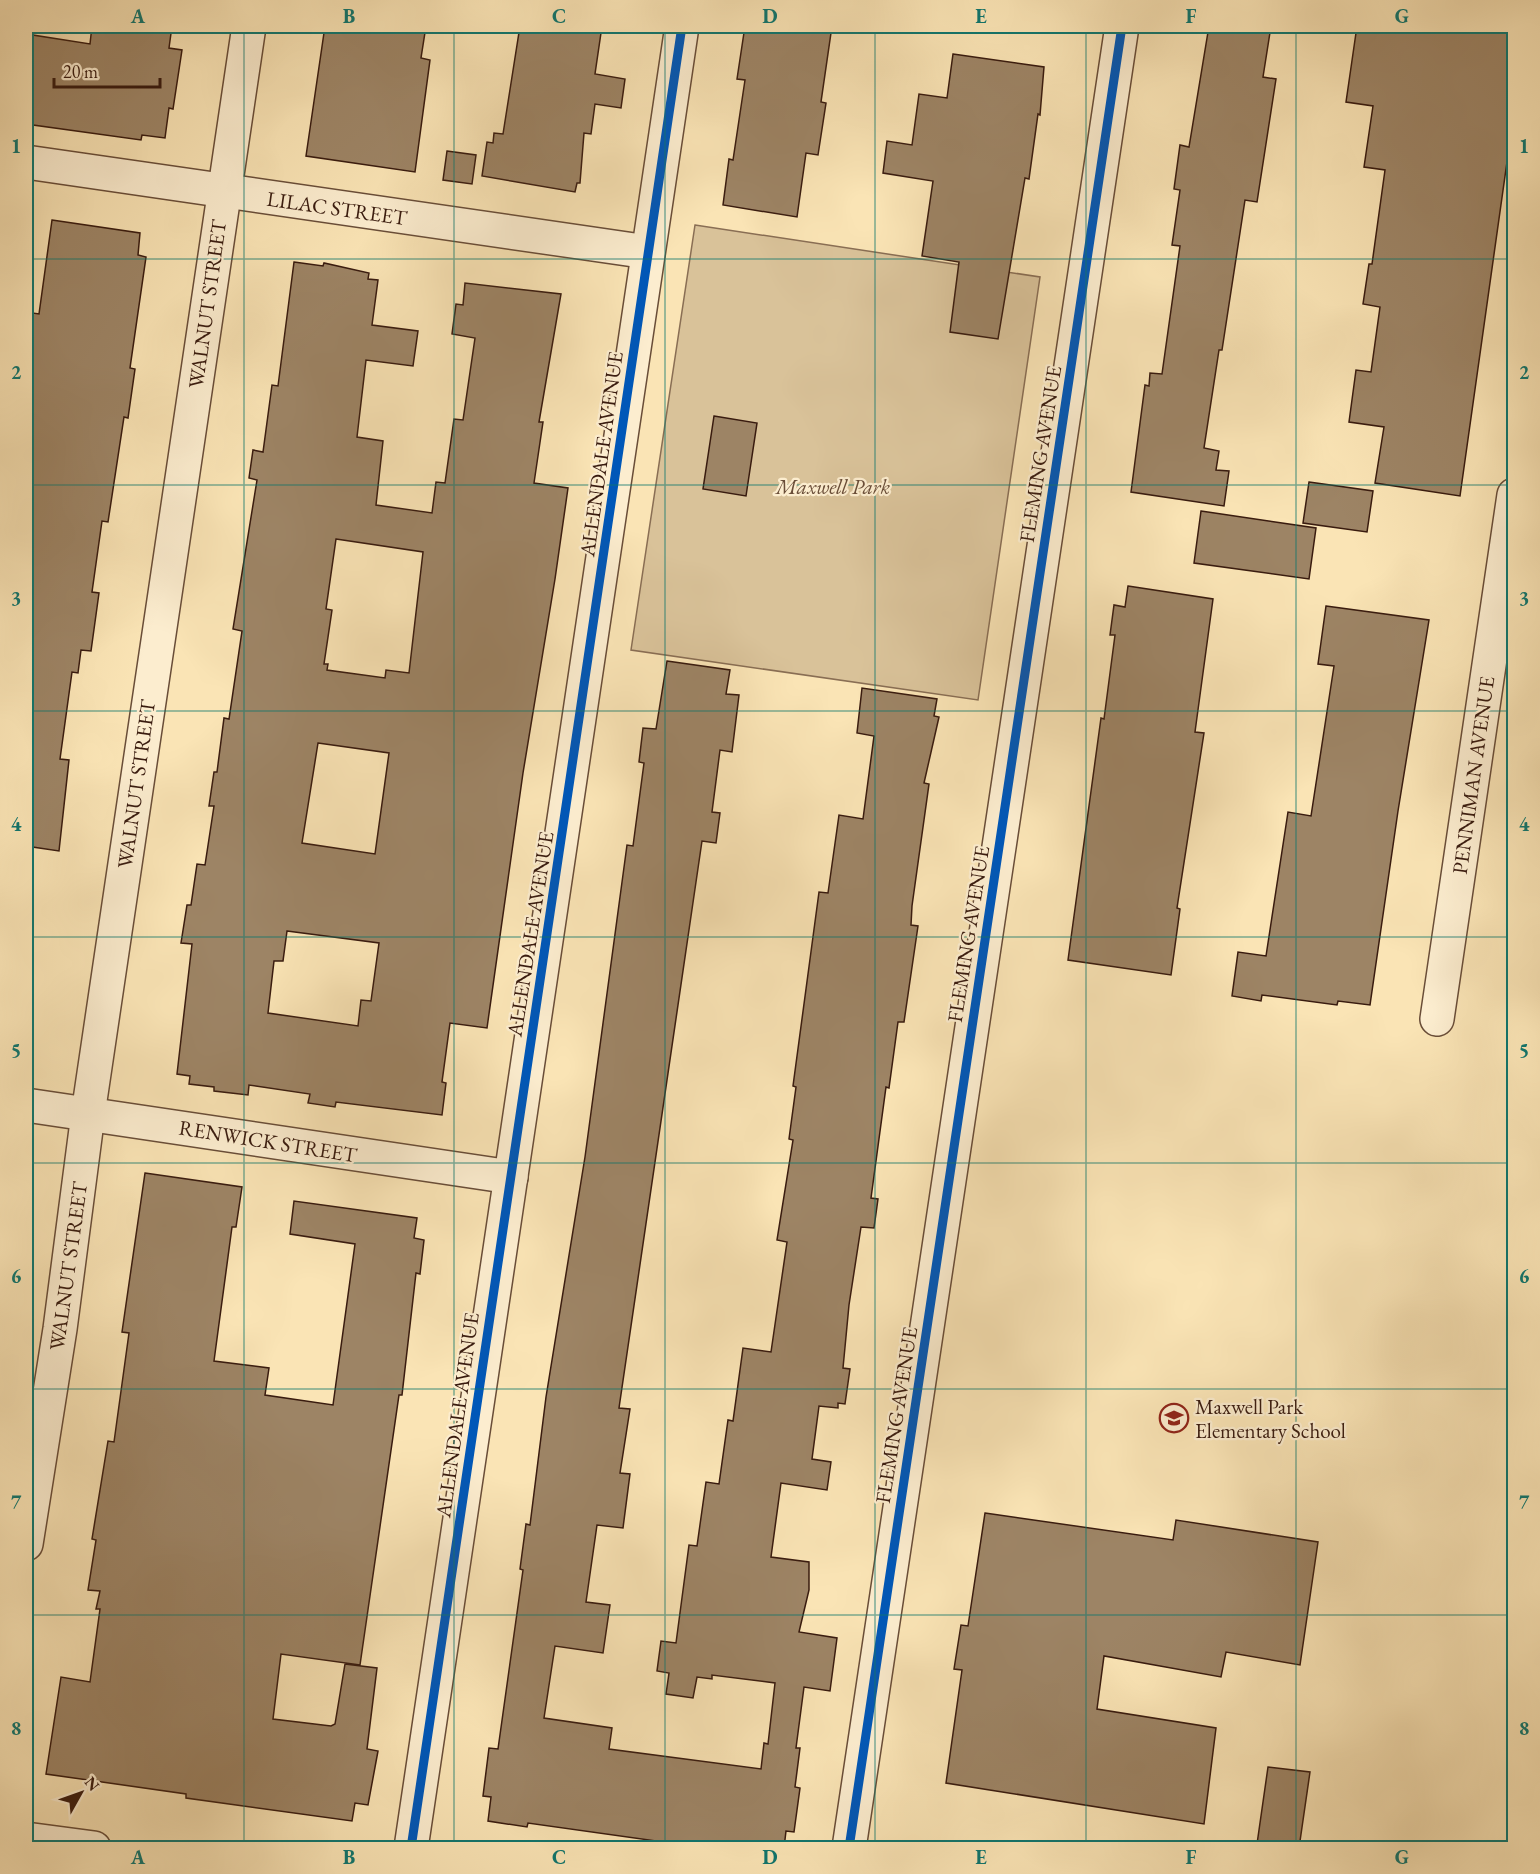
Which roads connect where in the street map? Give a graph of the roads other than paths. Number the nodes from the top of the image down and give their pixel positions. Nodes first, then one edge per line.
1 (249, 26) edge
2 (682, 26) edge
3 (1122, 26) edge
4 (26, 162) edge
5 (223, 191) junction
6 (648, 252) junction
7 (1515, 495) edge
8 (1437, 1019) dead end
9 (26, 1105) edge
10 (88, 1114) junction
11 (511, 1177) junction
12 (26, 1544) edge
13 (26, 1839) edge
14 (94, 1848) edge
15 (411, 1848) edge
16 (849, 1848) edge

1 - 5 street, WALNUT STREET
2 - 6 street, ALLENDALE AVENUE
3 - 16 street, FLEMING AVENUE
4 - 5 street, LILAC STREET
5 - 6 street, LILAC STREET
5 - 10 street, WALNUT STREET
6 - 11 street, ALLENDALE AVENUE
7 - 8 street, PENNIMAN AVENUE
9 - 10 street, RENWICK STREET
10 - 11 street, RENWICK STREET
10 - 12 street, WALNUT STREET
11 - 15 street, ALLENDALE AVENUE
13 - 14 street

